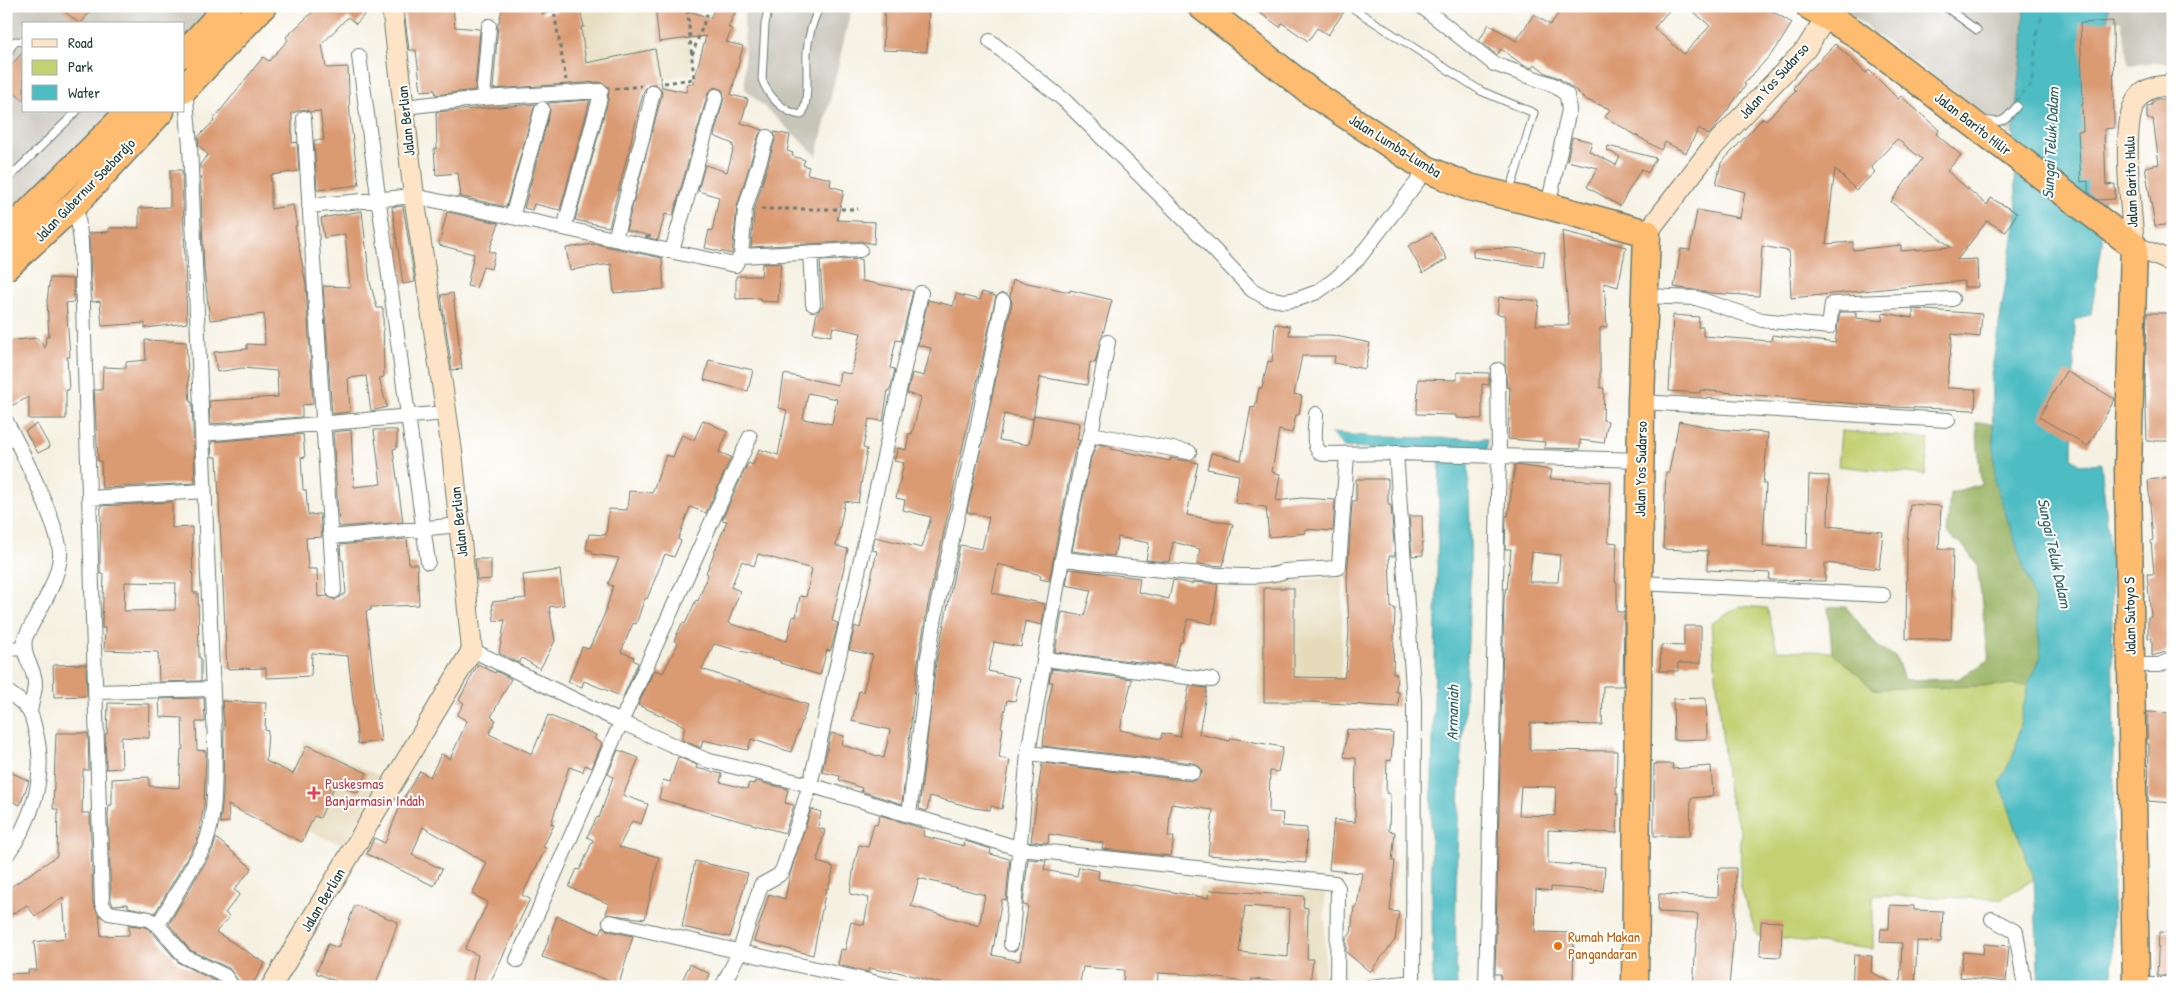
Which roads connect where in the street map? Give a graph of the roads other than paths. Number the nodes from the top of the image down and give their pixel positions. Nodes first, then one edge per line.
1 (228, 6) edge
2 (263, 6) edge
3 (392, 6) edge
4 (769, 6) edge
5 (820, 6) edge
6 (1200, 6) edge
7 (1421, 6) edge
8 (1944, 6) edge
9 (1354, 9) dead end
10 (1818, 10) edge
11 (489, 26) dead end
12 (1977, 30) dead end
13 (990, 41) dead end
14 (22, 42) edge
15 (185, 53) edge
16 (6, 56) edge
17 (358, 56) dead end
18 (2169, 81) edge
19 (185, 87) edge
20 (653, 92) dead end
21 (716, 96) dead end
22 (483, 98) junction
23 (185, 99) edge
24 (2016, 106) dead end
25 (404, 107) junction
26 (542, 109) dead end
27 (76, 112) edge
28 (129, 112) edge
29 (160, 112) edge
30 (304, 118) dead end
31 (1966, 119) junction
32 (767, 137) dead end
33 (1427, 169) junction
34 (6, 181) edge
35 (414, 196) junction
36 (1508, 196) junction
37 (378, 199) junction
38 (76, 203) junction
39 (310, 206) junction
40 (1548, 206) junction
41 (512, 217) junction
42 (564, 228) junction
43 (1647, 234) junction
44 (6, 235) edge
45 (615, 239) junction
46 (2125, 239) junction
47 (860, 250) dead end
48 (672, 251) junction
49 (810, 252) junction
50 (741, 256) junction
51 (2173, 262) edge
52 (6, 267) edge
53 (921, 293) dead end
54 (1644, 296) junction
55 (1952, 299) dead end
56 (1003, 300) dead end
57 (813, 304) dead end
58 (1108, 342) dead end
59 (1498, 370) dead end
60 (1641, 402) junction
61 (446, 413) junction
62 (1316, 414) dead end
63 (408, 417) junction
64 (1948, 420) dead end
65 (6, 421) edge
66 (324, 425) junction
67 (202, 434) junction
68 (1091, 434) junction
69 (750, 437) dead end
70 (1189, 452) dead end
71 (1396, 453) junction
72 (1347, 455) junction
73 (1498, 456) junction
74 (1642, 460) junction
75 (204, 491) junction
76 (90, 498) junction
77 (460, 525) junction
78 (423, 528) junction
79 (331, 537) junction
80 (1062, 559) junction
81 (428, 562) dead end
82 (1639, 584) junction
83 (334, 591) dead end
84 (1883, 595) dead end
85 (23, 648) junction
86 (6, 650) edge
87 (472, 650) junction
88 (1044, 659) junction
89 (2173, 659) edge
90 (2131, 664) junction
91 (1212, 680) dead end
92 (212, 689) junction
93 (6, 691) edge
94 (95, 692) junction
95 (30, 712) junction
96 (621, 722) junction
97 (1028, 752) junction
98 (1193, 772) dead end
99 (810, 785) junction
100 (910, 814) junction
101 (1021, 849) junction
102 (6, 856) edge
103 (1992, 919) dead end
104 (610, 922) dead end
105 (158, 925) junction
106 (1011, 944) dead end
107 (738, 953) junction
108 (517, 960) dead end
109 (1413, 984) edge
110 (2173, 984) edge
111 (2136, 985) edge
112 (233, 987) edge
113 (271, 987) edge
114 (722, 987) edge
115 (895, 987) edge
116 (1337, 987) edge
117 (1370, 987) edge
118 (1486, 987) edge
119 (1635, 987) edge
120 (2025, 987) edge

1 - 15 highway
2 - 19 highway
3 - 25 street, Jalan Berlian
4 - 5 lane
6 - 33 highway, Jalan Lumba-Lumba
7 - 40 street
8 - 12 lane
9 - 36 lane
10 - 31 highway, Jalan Barito Hilir
10 - 43 street, Jalan Yos Sudarso
11 - 22 street
13 - 33 street
14 - 16 lane
17 - 37 street
18 - 46 street, Jalan Barito Hulu
20 - 45 street
21 - 48 street
22 - 25 street
22 - 42 street
23 - 67 street
24 - 31 lane
25 - 35 street, Jalan Berlian
26 - 41 street
27 - 34 lane
28 - 44 highway, Jalan Gubernur Soebardjo
29 - 38 highway, Jalan Gubernur Soebardjo
30 - 39 street
31 - 46 highway, Jalan Barito Hilir
32 - 50 street
33 - 36 highway, Jalan Lumba-Lumba
35 - 37 street
35 - 41 street
35 - 61 street, Jalan Berlian
36 - 40 highway, Jalan Lumba-Lumba
37 - 39 street
37 - 63 street
38 - 52 highway, Jalan Gubernur Soebardjo
38 - 76 street
39 - 66 street
40 - 43 highway, Jalan Lumba-Lumba
41 - 42 street
42 - 45 street
43 - 54 highway, Jalan Yos Sudarso
45 - 48 street
46 - 51 street
46 - 90 highway, Jalan Sutoyo S
47 - 49 street
48 - 50 street
49 - 50 street
49 - 57 street
53 - 99 street
54 - 55 street
54 - 60 highway, Jalan Yos Sudarso
56 - 100 street
58 - 68 street
59 - 73 street
60 - 64 street
60 - 74 highway, Jalan Yos Sudarso
61 - 63 street
61 - 77 street, Jalan Berlian
62 - 72 street
63 - 66 street
63 - 78 street
65 - 85 street
66 - 67 street
66 - 79 street
67 - 75 street
68 - 70 street
68 - 80 street
69 - 96 street
71 - 72 street
71 - 73 street
71 - 109 street
72 - 80 street
73 - 74 street
73 - 118 street
74 - 82 highway, Jalan Yos Sudarso
75 - 76 street
75 - 92 street
76 - 94 street
77 - 78 street
77 - 87 street, Jalan Berlian
78 - 79 street
78 - 81 street
79 - 83 street
80 - 88 street
82 - 84 street
82 - 119 highway, Jalan Yos Sudarso
85 - 86 street
85 - 95 street
87 - 96 street
87 - 113 street, Jalan Berlian
88 - 91 street
88 - 97 street
89 - 90 street
90 - 111 highway, Jalan Sutoyo S
92 - 94 street
92 - 105 street
93 - 95 street
94 - 105 street
95 - 102 street
96 - 99 street
96 - 108 street
97 - 98 street
97 - 101 street
99 - 100 street
99 - 107 street
100 - 101 street
101 - 106 street
101 - 116 street
103 - 120 street
104 - 107 street
105 - 112 street
107 - 114 street
107 - 115 street
109 - 117 street
110 - 111 street

